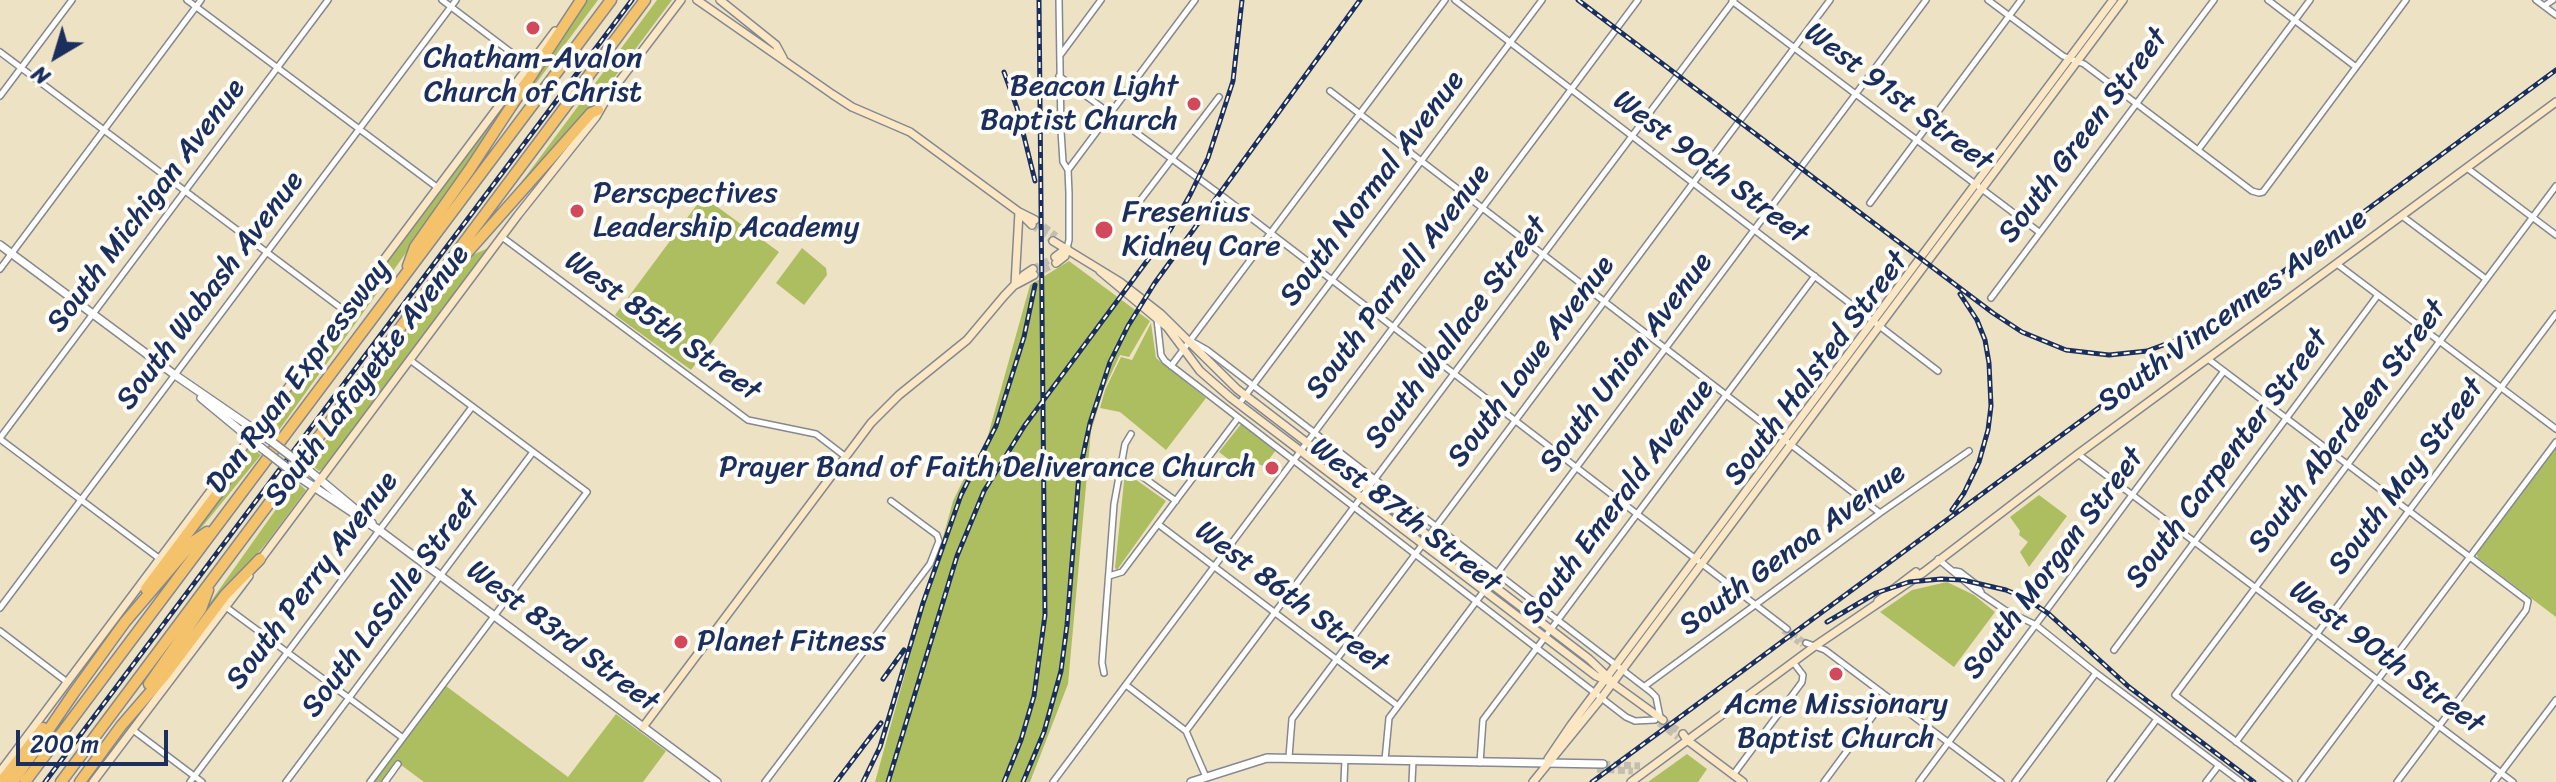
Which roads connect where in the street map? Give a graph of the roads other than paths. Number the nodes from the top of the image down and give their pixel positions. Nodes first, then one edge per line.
1 (72, 0) edge
2 (187, 0) edge
3 (201, 0) edge
4 (328, 0) edge
5 (442, 0) edge
6 (456, 0) edge
7 (580, 0) edge
8 (611, 0) edge
9 (645, 0) edge
10 (681, 0) edge
11 (697, 0) edge
12 (720, 0) edge
13 (1059, 0) edge
14 (1101, 0) edge
15 (1195, 0) edge
16 (1445, 0) edge
17 (1455, 0) edge
18 (1542, 0) edge
19 (1638, 0) edge
20 (1830, 0) edge
21 (1926, 0) edge
22 (1988, 0) edge
23 (2021, 0) edge
24 (2113, 0) edge
25 (2123, 0) edge
26 (2214, 0) edge
27 (2268, 0) edge
28 (2310, 0) edge
29 (2406, 0) edge
30 (2536, 0) edge
31 (2553, 0) edge
32 (1733, 1) edge
33 (2544, 6) junction
34 (196, 7) junction
35 (451, 7) junction
36 (2556, 15) edge
37 (2009, 16) junction
38 (2295, 20) junction
39 (1510, 42) junction
40 (1794, 48) junction
41 (0, 52) edge
42 (1060, 56) junction
43 (783, 58) junction
44 (2073, 60) junction
45 (529, 66) junction
46 (2356, 67) junction
47 (21, 68) junction
48 (278, 68) junction
49 (1059, 76) junction
50 (1571, 89) junction
51 (1330, 91) dead end
52 (1856, 94) junction
53 (0, 96) edge
54 (1219, 97) dead end
55 (2556, 102) edge
56 (2136, 103) junction
57 (598, 110) junction
58 (1111, 113) junction
59 (1360, 114) junction
60 (360, 129) junction
61 (103, 130) junction
62 (1632, 136) junction
63 (1917, 140) junction
64 (2198, 150) junction
65 (1172, 159) junction
66 (1421, 161) junction
67 (2467, 168) junction
68 (1068, 170) junction
69 (1693, 183) junction
70 (1979, 186) junction
71 (2556, 186) edge
72 (438, 188) junction
73 (185, 191) junction
74 (1870, 203) dead end
75 (1482, 208) junction
76 (1133, 210) dead end
77 (1019, 212) junction
78 (2402, 216) junction
79 (2533, 217) junction
80 (1034, 223) tunnel mouth
81 (1754, 229) junction
82 (2039, 232) junction
83 (1271, 233) junction
84 (2556, 235) edge
85 (502, 237) junction
86 (1055, 238) tunnel mouth
87 (0, 245) edge
88 (1067, 248) junction
89 (11, 253) junction
90 (267, 253) junction
91 (1543, 255) junction
92 (1055, 260) tunnel mouth
93 (2337, 264) junction
94 (444, 267) junction
95 (0, 269) edge
96 (1100, 271) junction
97 (1033, 272) tunnel mouth
98 (405, 276) junction
99 (1815, 276) junction
100 (2486, 279) junction
101 (1332, 280) junction
102 (1015, 285) junction
103 (2378, 295) junction
104 (1991, 298) dead end
105 (1604, 302) junction
106 (345, 311) junction
107 (93, 314) junction
108 (2556, 314) edge
109 (1157, 318) junction
110 (1876, 323) junction
111 (1393, 327) junction
112 (1190, 340) junction
113 (2440, 341) junction
114 (1665, 348) junction
115 (1183, 349) junction
116 (2208, 359) junction
117 (410, 360) junction
118 (1171, 366) junction
119 (1938, 371) dead end
120 (2224, 371) junction
121 (1454, 374) junction
122 (175, 375) junction
123 (1253, 385) junction
124 (2501, 387) junction
125 (1245, 395) junction
126 (1726, 395) junction
127 (1239, 404) junction
128 (472, 407) junction
129 (1238, 418) junction
130 (2286, 418) junction
131 (1515, 421) junction
132 (2556, 429) edge
133 (256, 430) junction
134 (1314, 433) junction
135 (1131, 434) dead end
136 (0, 438) edge
137 (249, 439) junction
138 (1307, 442) junction
139 (1787, 442) junction
140 (2556, 442) edge
141 (1301, 451) junction
142 (1969, 451) dead end
143 (533, 452) junction
144 (2078, 454) junction
145 (846, 457) junction
146 (234, 459) junction
147 (1293, 460) junction
148 (1121, 461) junction
149 (2348, 464) junction
150 (1576, 468) junction
151 (321, 479) junction
152 (1375, 480) junction
153 (315, 488) junction
154 (1368, 489) junction
155 (2132, 495) junction
156 (1361, 497) junction
157 (81, 500) junction
158 (891, 501) dead end
159 (1176, 501) junction
160 (1354, 507) junction
161 (2409, 511) junction
162 (1880, 513) junction
163 (1637, 515) junction
164 (1158, 524) junction
165 (216, 526) junction
166 (1436, 526) junction
167 (379, 530) junction
168 (1429, 536) junction
169 (2194, 541) junction
170 (1423, 544) junction
171 (1416, 554) junction
172 (2470, 556) junction
173 (160, 559) junction
174 (260, 559) junction
175 (1938, 559) junction
176 (1698, 562) junction
177 (1215, 566) junction
178 (1497, 573) junction
179 (441, 576) junction
180 (1109, 576) junction
181 (211, 580) junction
182 (1489, 583) junction
183 (2256, 588) junction
184 (1484, 591) junction
185 (1476, 601) junction
186 (1755, 605) junction
187 (226, 607) junction
188 (0, 608) edge
189 (1275, 612) junction
190 (494, 616) junction
191 (1558, 620) junction
192 (125, 622) junction
193 (2036, 625) junction
194 (1784, 629) tunnel mouth
195 (1551, 630) junction
196 (0, 631) edge
197 (2317, 634) junction
198 (1545, 638) junction
199 (1804, 644) tunnel mouth
200 (1815, 646) junction
201 (1537, 648) junction
202 (2114, 650) dead end
203 (287, 653) junction
204 (1337, 659) junction
205 (1793, 662) junction
206 (1619, 667) junction
207 (1104, 673) dead end
208 (2096, 673) junction
209 (1608, 679) junction
210 (2378, 680) junction
211 (67, 682) junction
212 (1126, 685) junction
213 (1645, 686) junction
214 (73, 694) junction
215 (1598, 695) junction
216 (1887, 697) junction
217 (349, 698) junction
218 (2556, 700) edge
219 (1398, 706) junction
220 (2157, 719) junction
221 (1659, 720) junction
222 (2439, 726) junction
223 (643, 727) junction
224 (126, 728) junction
225 (1186, 731) junction
226 (1683, 737) junction
227 (403, 738) junction
228 (2236, 742) junction
229 (1948, 743) junction
230 (1289, 757) junction
231 (1345, 759) junction
232 (1385, 760) junction
233 (1413, 761) junction
234 (1480, 763) junction
235 (398, 764) dead end
236 (1546, 765) junction
237 (2219, 765) junction
238 (1600, 766) tunnel mouth
239 (0, 772) edge
240 (2501, 773) junction
241 (1733, 775) junction
242 (1206, 777) junction
243 (192, 779) edge
244 (1, 782) edge
245 (13, 782) edge
246 (25, 782) edge
247 (61, 782) edge
248 (80, 782) edge
249 (93, 782) edge
250 (202, 782) edge
251 (286, 782) edge
252 (370, 782) edge
253 (385, 782) edge
254 (717, 782) edge
255 (765, 782) edge
256 (1053, 782) edge
257 (1191, 782) edge
258 (1344, 782) edge
259 (1412, 782) edge
260 (1533, 782) edge
261 (1631, 782) edge
262 (1743, 782) edge
263 (1824, 782) edge
264 (1919, 782) edge
265 (2001, 782) edge
266 (2015, 782) edge
267 (2110, 782) edge
268 (2206, 782) edge
269 (2241, 782) edge
270 (2289, 782) edge
271 (2301, 782) edge
272 (2397, 782) edge
273 (2494, 782) edge
274 (2513, 782) edge

1 - 47 street
2 - 34 street
3 - 34 street
4 - 48 street, South Michigan Avenue
5 - 35 street
6 - 35 street, South Wabash Avenue
7 - 45 main road
7 - 98 highway
8 - 98 highway, Dan Ryan Expressway
9 - 94 highway, Dan Ryan Expressway
10 - 57 main road, South Lafayette Avenue
11 - 43 main road
12 - 43 main road
13 - 42 street
14 - 42 street
15 - 58 street
16 - 59 street
17 - 39 street, West 90th Street
18 - 39 street, South Normal Avenue
19 - 50 street, South Parnell Avenue
20 - 40 street, South Lowe Avenue
21 - 52 street, South Union Avenue
22 - 37 street
23 - 37 street
24 - 44 main road, South Halsted Street
25 - 44 main road, South Halsted Street
26 - 56 street, South Green Street
27 - 38 street
28 - 38 street
29 - 46 street
30 - 33 street
31 - 33 street
32 - 40 street, West 91st Street
32 - 62 street, South Wallace Street
33 - 36 street
34 - 48 street
34 - 61 street
35 - 45 street
35 - 60 street, South Wabash Avenue
37 - 44 street
37 - 63 street
38 - 46 street
38 - 64 street
39 - 50 street, West 90th Street
39 - 66 street, South Normal Avenue
40 - 52 street, West 91st Street
40 - 69 street, South Lowe Avenue
41 - 47 street
42 - 49 street
43 - 77 main road
44 - 56 street
44 - 70 main road, South Halsted Street
45 - 72 main road
46 - 64 street
47 - 53 street
47 - 61 street
48 - 60 street
48 - 73 street, South Michigan Avenue
49 - 58 street
49 - 68 street
50 - 62 street, West 90th Street
50 - 75 street, South Parnell Avenue
51 - 59 street
52 - 63 street, West 91st Street
52 - 81 street, South Union Avenue
54 - 65 street
55 - 67 main road, South Vincennes Avenue
56 - 64 street
56 - 82 street, South Green Street
57 - 85 main road, South Lafayette Avenue
57 - 94 highway
58 - 65 street
58 - 68 street
59 - 66 street
59 - 83 street
60 - 72 street
60 - 90 street, South Wabash Avenue
61 - 73 street
61 - 89 street
62 - 69 street, West 90th Street
62 - 91 street, South Wallace Street
63 - 70 street, West 91st Street
63 - 74 street
65 - 76 street
65 - 83 street
66 - 75 street
66 - 101 street, South Normal Avenue
67 - 78 main road, South Vincennes Avenue
67 - 79 street
68 - 88 street
69 - 81 street, West 90th Street
69 - 105 street, South Lowe Avenue
70 - 82 street, West 91st Street
70 - 110 main road, South Halsted Street
71 - 79 street, South Aberdeen Street
72 - 106 main road
73 - 90 street
73 - 107 street, South Michigan Avenue
75 - 91 street
75 - 111 street, South Parnell Avenue
77 - 80 main road
77 - 102 main road
78 - 93 main road, South Vincennes Avenue
78 - 100 street
79 - 84 street
79 - 100 street, South Aberdeen Street
81 - 99 street, West 90th Street
81 - 114 street, South Union Avenue
82 - 104 street, South Green Street
83 - 101 street
83 - 112 street
85 - 117 main road, South Lafayette Avenue
85 - 145 street, West 85th Street
86 - 88 main road, West 87th Street
87 - 89 street
88 - 92 main road
88 - 96 main road, West 87th Street
89 - 95 street
89 - 107 street
90 - 106 street
90 - 122 street, South Wabash Avenue
91 - 105 street
91 - 121 street, South Wallace Street
93 - 103 street
93 - 116 main road, South Vincennes Avenue
94 - 181 highway, Dan Ryan Expressway
96 - 109 main road, West 87th Street
96 - 112 main road, West 87th Street
97 - 102 main road
98 - 165 highway, Dan Ryan Expressway
99 - 110 street, West 90th Street
99 - 126 street, South Emerald Avenue
100 - 113 street, South Aberdeen Street
101 - 111 street
101 - 123 street, South Normal Avenue
102 - 145 main road
103 - 113 street
103 - 130 street, South Carpenter Street
105 - 114 street
105 - 131 street, South Lowe Avenue
106 - 133 main road
107 - 122 street
107 - 136 street, South Michigan Avenue
108 - 124 street, South May Street
109 - 115 main road, West 87th Street
109 - 118 street
110 - 119 street, West 90th Street
110 - 139 main road, South Halsted Street
111 - 121 street
111 - 134 street, South Parnell Avenue
112 - 115 street
112 - 123 street, West 87th Street
112 - 125 main road, West 87th Street
113 - 124 street
113 - 149 street, South Aberdeen Street
114 - 126 street
114 - 150 street, South Union Avenue
115 - 118 street
115 - 127 main road, West 87th Street
116 - 120 street
116 - 144 main road, South Vincennes Avenue
117 - 128 street
117 - 151 main road, South Lafayette Avenue
118 - 129 street, West 87th Street
120 - 130 street
120 - 155 street, South Morgan Street
121 - 131 street
121 - 152 street, South Wallace Street
122 - 133 street, West 83rd Street
122 - 137 street, West 83rd Street
122 - 157 street, South Wabash Avenue
123 - 125 street, South Normal Avenue
123 - 134 street, West 87th Street
124 - 132 street
124 - 161 street, South May Street
125 - 127 street, South Normal Avenue
125 - 138 main road, West 87th Street
126 - 139 street
126 - 163 street, South Emerald Avenue
127 - 141 main road, West 87th Street
128 - 143 street
128 - 167 street, South Perry Avenue
129 - 147 street, West 87th Street
129 - 159 street
130 - 149 street
130 - 169 street, South Carpenter Street
131 - 150 street
131 - 166 street, South Lowe Avenue
133 - 137 main road
133 - 151 street, West 83rd Street, bridge
134 - 138 street, South Parnell Avenue
134 - 152 street, West 87th Street
135 - 148 street
136 - 157 street
137 - 146 main road
137 - 153 street, West 83rd Street, bridge
138 - 141 street, South Parnell Avenue
138 - 154 main road, West 87th Street
139 - 162 street
139 - 176 main road, South Halsted Street
140 - 172 street
141 - 147 street, South Parnell Avenue
141 - 156 main road, West 87th Street
142 - 162 street, South Genoa Avenue
143 - 179 street, South LaSalle Street
143 - 190 street
144 - 155 street, West 90th Street
144 - 175 main road, South Vincennes Avenue
145 - 223 main road
146 - 173 main road
146 - 192 highway
147 - 160 street, West 87th Street
147 - 177 street, South Parnell Avenue
148 - 159 street
148 - 180 street
149 - 161 street
149 - 183 street, South Aberdeen Street
150 - 163 street
150 - 178 street, South Union Avenue
151 - 153 main road, South Lafayette Avenue
151 - 167 street, West 83rd Street
152 - 154 street, South Wallace Street
152 - 166 street, West 87th Street
153 - 167 street, West 83rd Street
153 - 174 main road, South Lafayette Avenue
154 - 156 street, South Wallace Street
154 - 168 main road, West 87th Street
155 - 169 street, West 90th Street
155 - 193 street, South Morgan Street
156 - 160 street, South Wallace Street
156 - 170 main road, West 87th Street
157 - 173 street
157 - 188 street, South Wabash Avenue
158 - 255 street
159 - 164 street
160 - 171 street, West 87th Street
160 - 189 street, South Wallace Street
161 - 172 street
161 - 197 street, South May Street
162 - 186 street, South Genoa Avenue
163 - 176 street
163 - 191 street, South Emerald Avenue
164 - 177 street, West 86th Street
164 - 180 street
165 - 192 highway
165 - 246 highway, Dan Ryan Expressway
166 - 168 street, South Lowe Avenue
166 - 178 street, West 87th Street
167 - 179 street, West 83rd Street
167 - 203 street, South Perry Avenue
168 - 170 street, South Lowe Avenue
168 - 182 main road, West 87th Street
169 - 183 street, West 90th Street
169 - 202 street, South Carpenter Street
170 - 171 street, South Lowe Avenue
170 - 184 main road, West 87th Street
171 - 185 street, West 87th Street
171 - 204 street, South Lowe Avenue
172 - 210 street
172 - 222 street
173 - 211 main road
174 - 187 main road, South Lafayette Avenue
174 - 224 highway
175 - 193 street
175 - 200 main road, South Vincennes Avenue
176 - 186 street
176 - 206 main road, South Halsted Street
177 - 189 street, West 86th Street
177 - 212 street, South Parnell Avenue
178 - 182 street, South Union Avenue
178 - 191 street, West 87th Street
179 - 190 street, West 83rd Street
179 - 217 street, South LaSalle Street
180 - 207 street
181 - 224 highway
181 - 247 highway, Dan Ryan Expressway
182 - 184 street, South Union Avenue
182 - 195 main road, West 87th Street
183 - 197 street, West 90th Street
183 - 228 street, South Aberdeen Street
184 - 185 street, South Union Avenue
184 - 198 main road, West 87th Street
185 - 201 street, West 87th Street
185 - 219 street, South Union Avenue
186 - 194 street
186 - 213 street, South Genoa Avenue
187 - 203 street
187 - 224 main road, South Lafayette Avenue
189 - 204 street, West 86th Street
189 - 225 street, South Wallace Street
190 - 223 street, West 83rd Street
190 - 227 street
191 - 195 street, South Emerald Avenue
191 - 206 street, West 87th Street
192 - 214 highway
193 - 208 street
193 - 229 street, South Morgan Street
195 - 198 street, South Emerald Avenue
195 - 209 main road, West 87th Street
196 - 211 street
197 - 210 street, West 90th Street
197 - 228 street, South May Street
198 - 201 street, South Emerald Avenue
198 - 209 main road, West 87th Street
199 - 200 street
200 - 205 main road, South Vincennes Avenue
200 - 216 street
201 - 215 street, West 87th Street
201 - 234 street, South Emerald Avenue
203 - 217 street
203 - 243 street, South Perry Avenue
204 - 219 street, West 86th Street
204 - 230 street, South Lowe Avenue
205 - 226 main road, South Vincennes Avenue
205 - 241 street
206 - 209 main road, South Halsted Street
206 - 213 street, West 87th Street
208 - 220 street
208 - 266 street
209 - 215 main road, South Halsted Street
209 - 221 main road, West 87th Street
210 - 222 street, West 90th Street
210 - 271 street
211 - 239 main road
212 - 225 street
212 - 256 street, South Parnell Avenue
213 - 221 street, West 87th Street
214 - 244 highway
214 - 245 highway
215 - 221 street, West 87th Street
215 - 236 main road, South Halsted Street
216 - 229 street
216 - 263 street
217 - 227 street
217 - 251 street, South LaSalle Street
218 - 240 street
219 - 232 street, South Union Avenue
220 - 237 street
220 - 267 street
222 - 240 street, West 90th Street
222 - 272 street
223 - 254 street, West 83rd Street
224 - 243 street
224 - 248 highway
224 - 249 main road, South Lafayette Avenue
225 - 242 street
226 - 241 main road
226 - 261 main road, South Vincennes Avenue
227 - 252 street
228 - 270 street
229 - 264 street, South Morgan Street
229 - 265 street
230 - 231 street
230 - 242 street
231 - 232 street
231 - 258 street
232 - 233 street
233 - 234 street
233 - 259 street
234 - 236 street
235 - 253 street
236 - 238 street
236 - 260 main road, South Halsted Street
237 - 268 street
237 - 269 street
240 - 273 street
240 - 274 street, West 90th Street
241 - 262 main road
242 - 257 street
243 - 250 street

